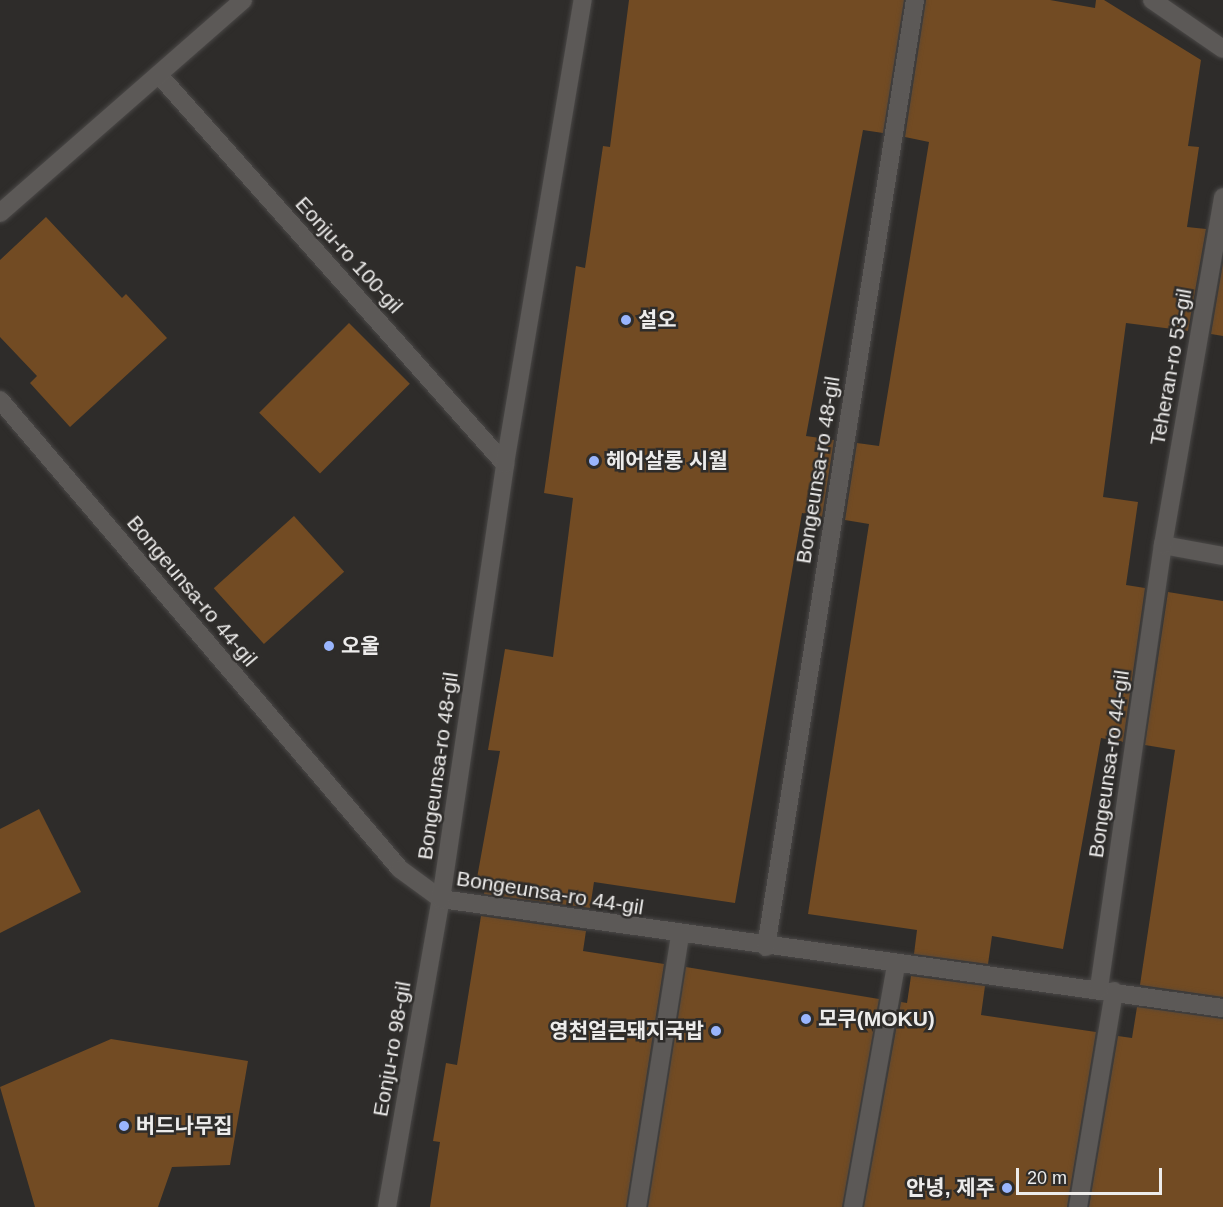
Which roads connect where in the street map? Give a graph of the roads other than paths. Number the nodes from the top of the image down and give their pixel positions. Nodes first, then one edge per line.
1 (243, 0) edge
2 (583, 0) edge
3 (915, 0) edge
4 (1152, 0) edge
5 (1223, 49) edge
6 (159, 75) junction
7 (1223, 197) edge
8 (0, 213) edge
9 (0, 400) edge
10 (505, 464) junction
11 (1163, 545) junction
12 (1223, 556) edge
13 (441, 899) junction
14 (680, 935) junction
15 (766, 947) junction
16 (896, 964) junction
17 (1106, 990) junction
18 (1223, 1008) edge
19 (387, 1207) edge
20 (637, 1207) edge
21 (853, 1207) edge
22 (1078, 1207) edge

1 - 6 street
2 - 10 street, Bongeunsa-ro 48-gil
3 - 15 street, Bongeunsa-ro 48-gil
4 - 5 street
6 - 8 street
6 - 10 street, Eonju-ro 100-gil
7 - 11 street, Teheran-ro 53-gil
9 - 13 street, Bongeunsa-ro 44-gil
10 - 13 street, Bongeunsa-ro 48-gil
11 - 12 street
11 - 17 street, Bongeunsa-ro 44-gil
13 - 14 street, Bongeunsa-ro 44-gil
13 - 19 street, Eonju-ro 98-gil
14 - 15 street, Bongeunsa-ro 44-gil
14 - 20 street
15 - 16 street, Bongeunsa-ro 44-gil
16 - 17 street, Bongeunsa-ro 44-gil
16 - 21 street
17 - 18 street, Bongeunsa-ro 44-gil
17 - 22 street

